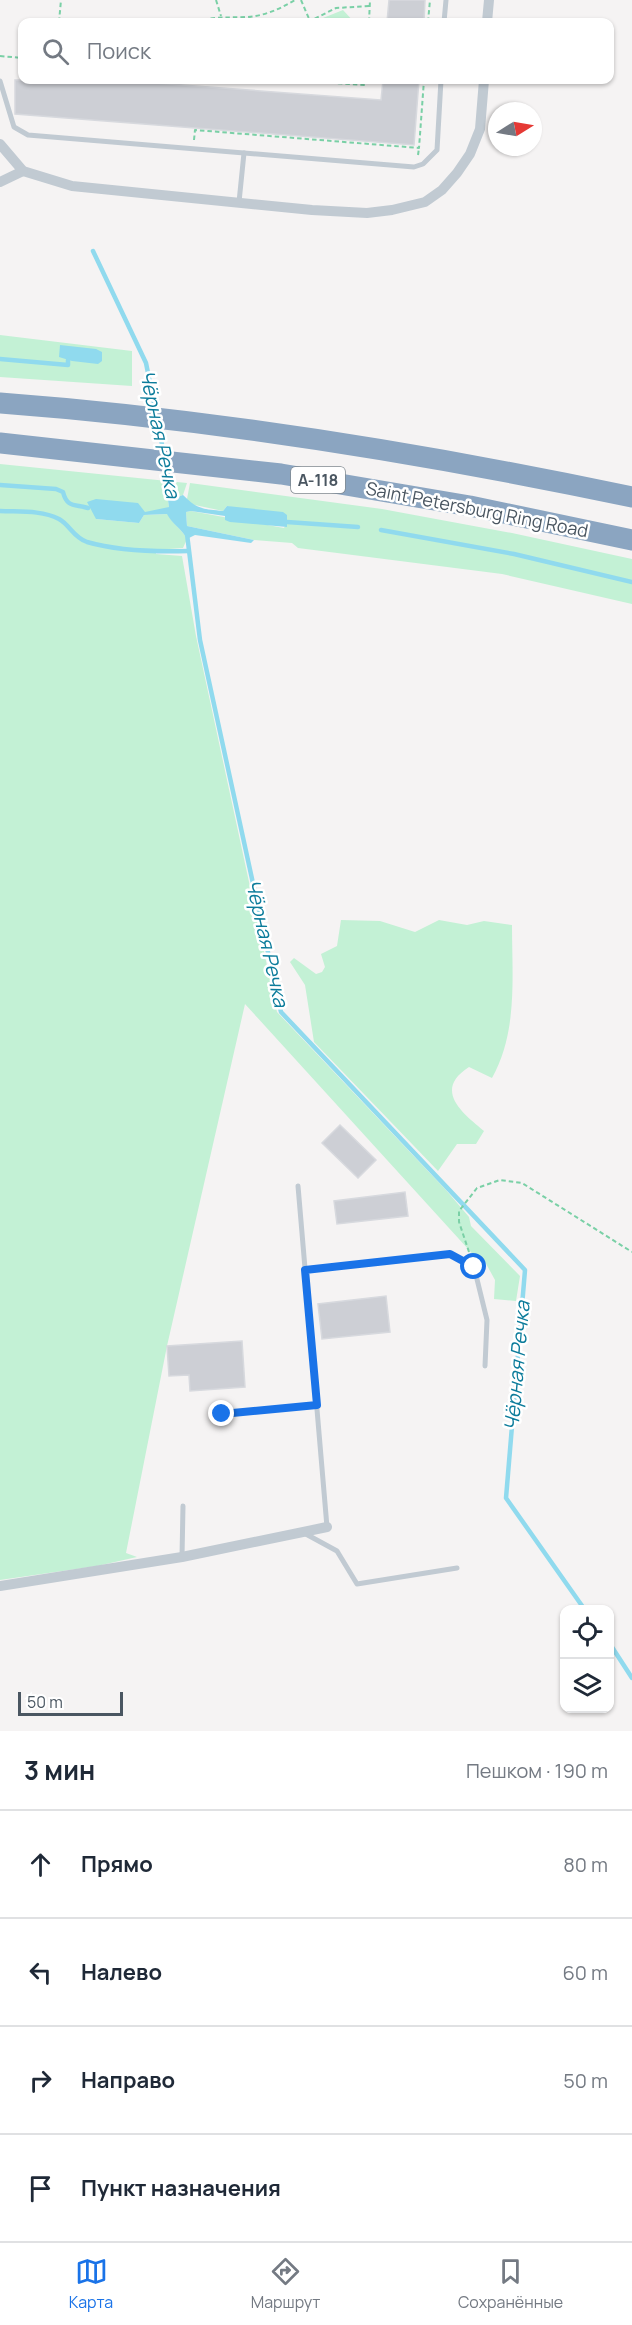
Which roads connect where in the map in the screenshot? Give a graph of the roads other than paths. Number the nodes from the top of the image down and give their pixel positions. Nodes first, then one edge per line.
1 (446, 0) edge
2 (489, 0) edge
3 (444, 18) edge
4 (487, 18) edge
5 (0, 81) edge
6 (441, 84) edge
7 (484, 84) edge
8 (0, 144) edge
9 (244, 153) junction
10 (23, 171) junction
11 (0, 182) edge
12 (238, 203) junction
13 (0, 404) edge
14 (0, 443) edge
15 (632, 497) edge
16 (632, 540) edge
17 (298, 1186) dead end
18 (305, 1270) junction
19 (485, 1366) dead end
20 (317, 1405) junction
21 (222, 1414) dead end
22 (183, 1506) dead end
23 (327, 1527) joint
24 (302, 1533) junction
25 (182, 1557) junction
26 (458, 1568) dead end
27 (0, 1586) edge

1 - 3 lane
2 - 4 street
5 - 9 lane
6 - 9 lane
7 - 12 street
8 - 10 street
9 - 12 lane
10 - 11 street
10 - 12 street
13 - 15 highway, А-118
14 - 16 highway, Saint Petersburg Ring Road / А-118
17 - 18 lane
18 - 19 lane
18 - 20 lane
20 - 21 lane
20 - 23 lane
22 - 25 lane
23 - 24 street
24 - 25 street
24 - 26 lane
25 - 27 street

